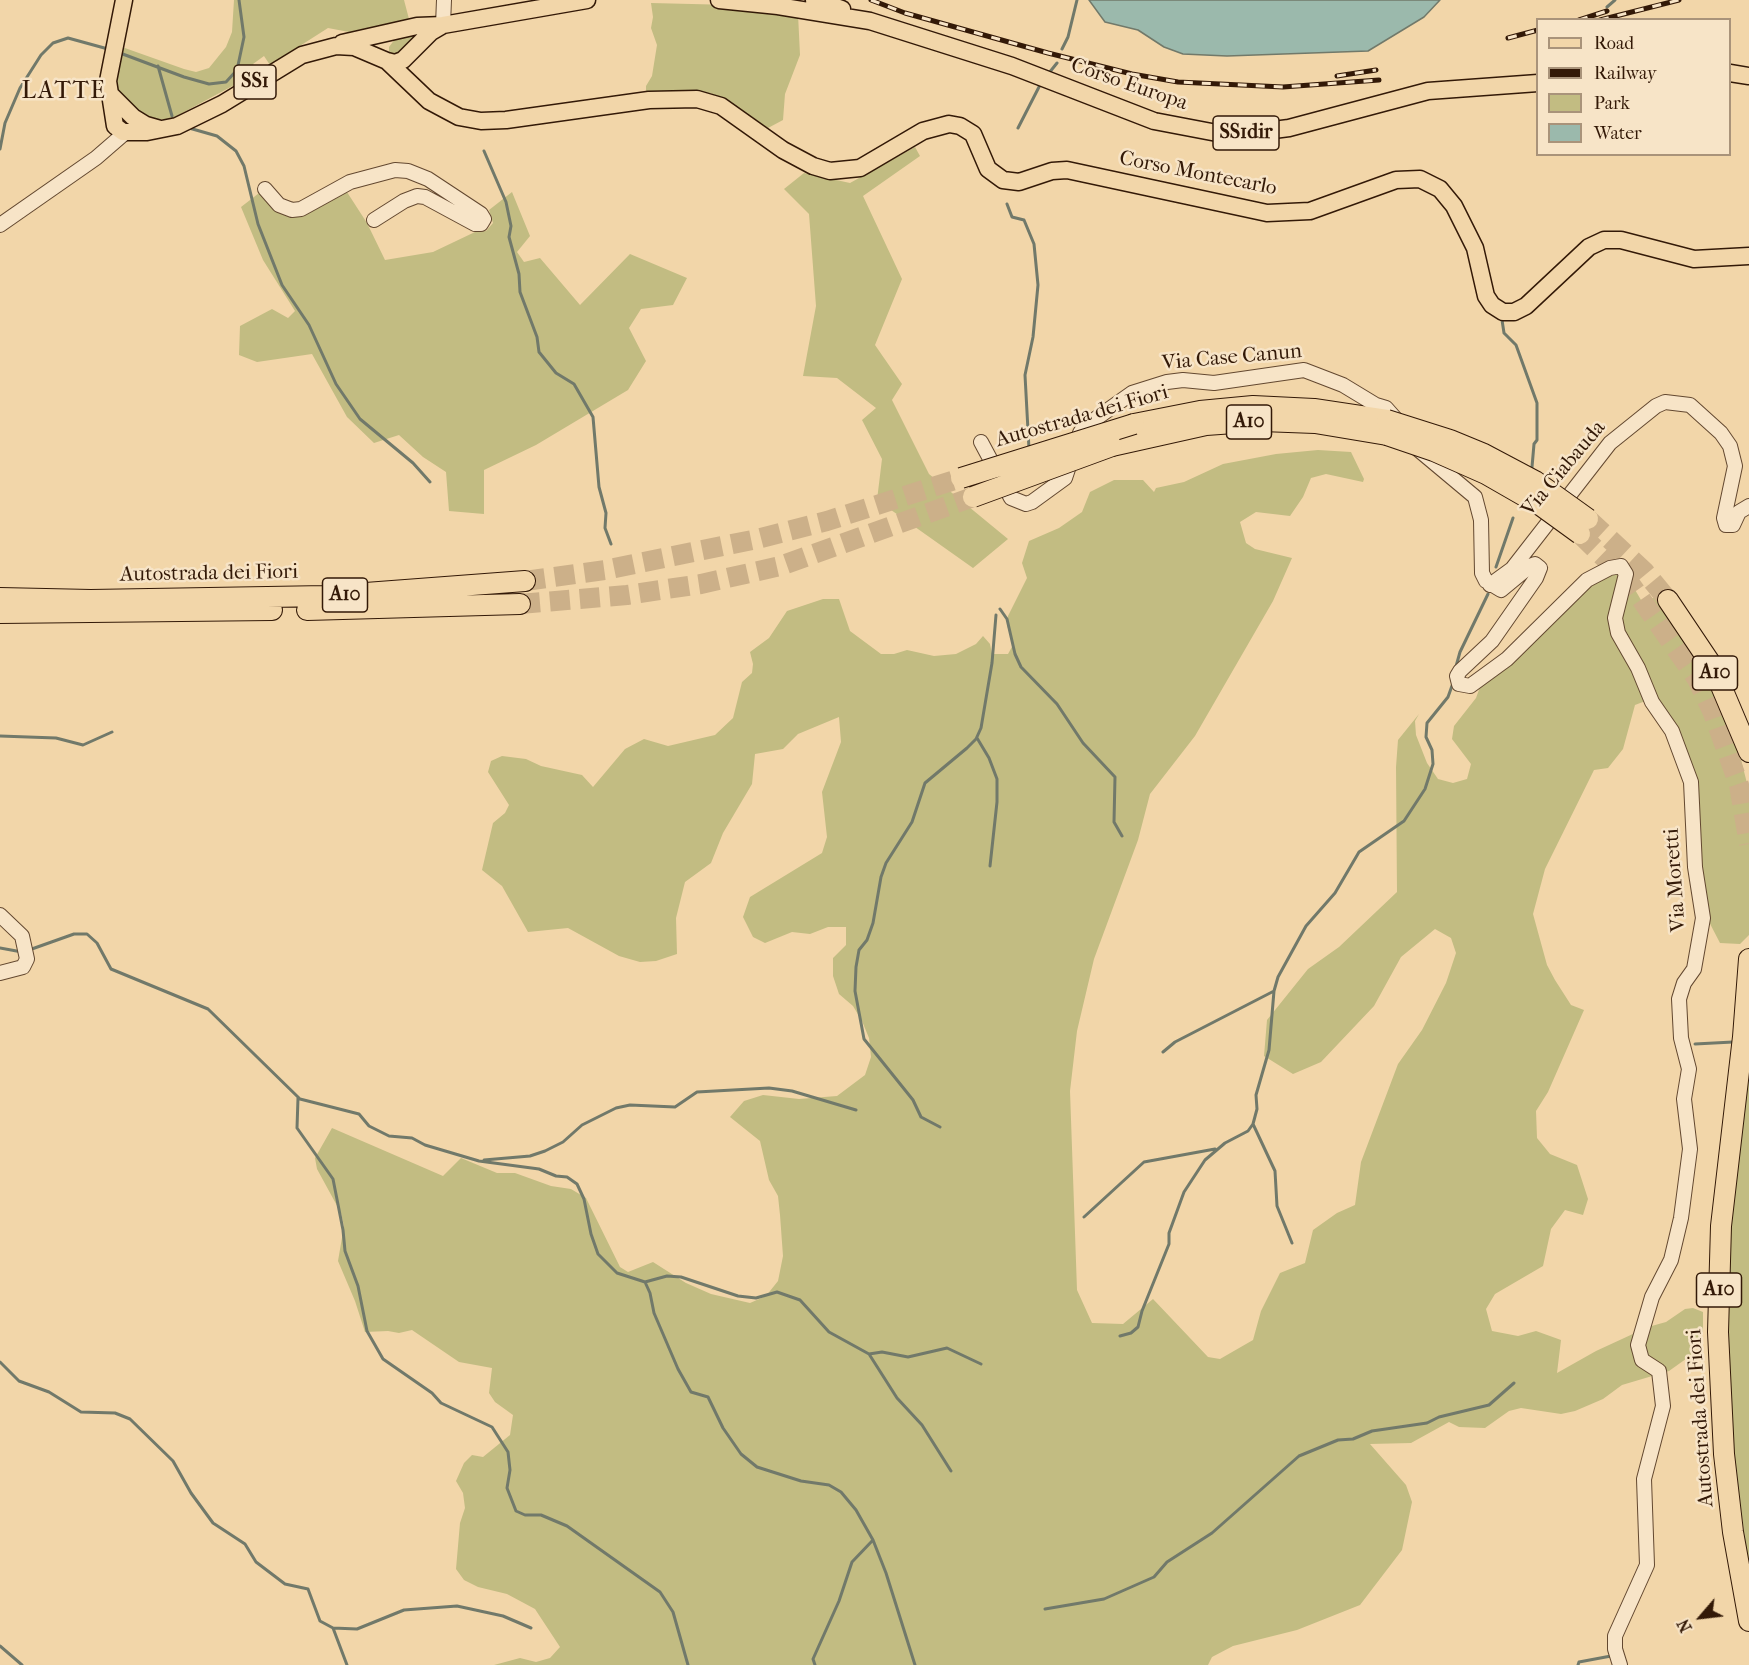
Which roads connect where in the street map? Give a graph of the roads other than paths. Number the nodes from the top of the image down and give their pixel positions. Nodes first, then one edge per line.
1 (124, 0) edge
2 (587, 0) edge
3 (719, 0) edge
4 (814, 0) edge
5 (772, 2) edge
6 (446, 15) edge
7 (870, 21) junction
8 (399, 30) junction
9 (336, 46) junction
10 (416, 49) junction
11 (387, 61) junction
12 (1731, 73) edge
13 (1749, 76) edge
14 (1536, 83) edge
15 (420, 93) junction
16 (123, 127) junction
17 (265, 189) dead end
18 (374, 220) dead end
19 (5, 221) edge
20 (0, 234) edge
21 (1749, 256) edge
22 (1387, 428) junction
23 (981, 442) dead end
24 (961, 478) tunnel mouth
25 (973, 497) tunnel mouth
26 (1749, 506) edge
27 (1584, 527) tunnel mouth
28 (525, 581) tunnel mouth
29 (1490, 585) junction
30 (0, 598) edge
31 (1668, 600) tunnel mouth
32 (520, 604) tunnel mouth
33 (165, 606) junction
34 (0, 613) edge
35 (1749, 752) edge
36 (0, 915) edge
37 (1749, 959) edge
38 (0, 973) edge
39 (1749, 1621) edge
40 (1620, 1665) edge

1 - 16 main road
2 - 6 main road
3 - 5 main road, Corso Europa / SS1dir
4 - 7 main road, Corso Europa / SS1dir
5 - 7 main road, Corso Europa / SS1dir
6 - 8 main road
6 - 10 main road
7 - 14 main road, Corso Europa / SS1dir
8 - 9 main road
8 - 11 main road
9 - 11 main road, SS1
9 - 16 main road, SS1
10 - 11 main road
10 - 15 main road
11 - 15 main road, SS1
12 - 13 main road
15 - 21 main road, Corso Montecarlo / SS1
16 - 19 street
17 - 18 street
19 - 20 street
22 - 24 highway, Autostrada dei Fiori / A10, bridge
22 - 25 highway, Autostrada dei Fiori / A10, bridge
22 - 27 highway, Autostrada dei Fiori / A10, bridge
23 - 29 street, Via Case Canun
26 - 29 street, Via Ciabauda
28 - 33 highway, Autostrada dei Fiori / A10
29 - 40 street, Via Moretti
30 - 33 highway, Autostrada dei Fiori / A10
31 - 35 highway, A10
32 - 33 highway, Autostrada dei Fiori / A10
33 - 34 highway, Autostrada dei Fiori / A10
36 - 38 street
37 - 39 highway, Autostrada dei Fiori / A10

